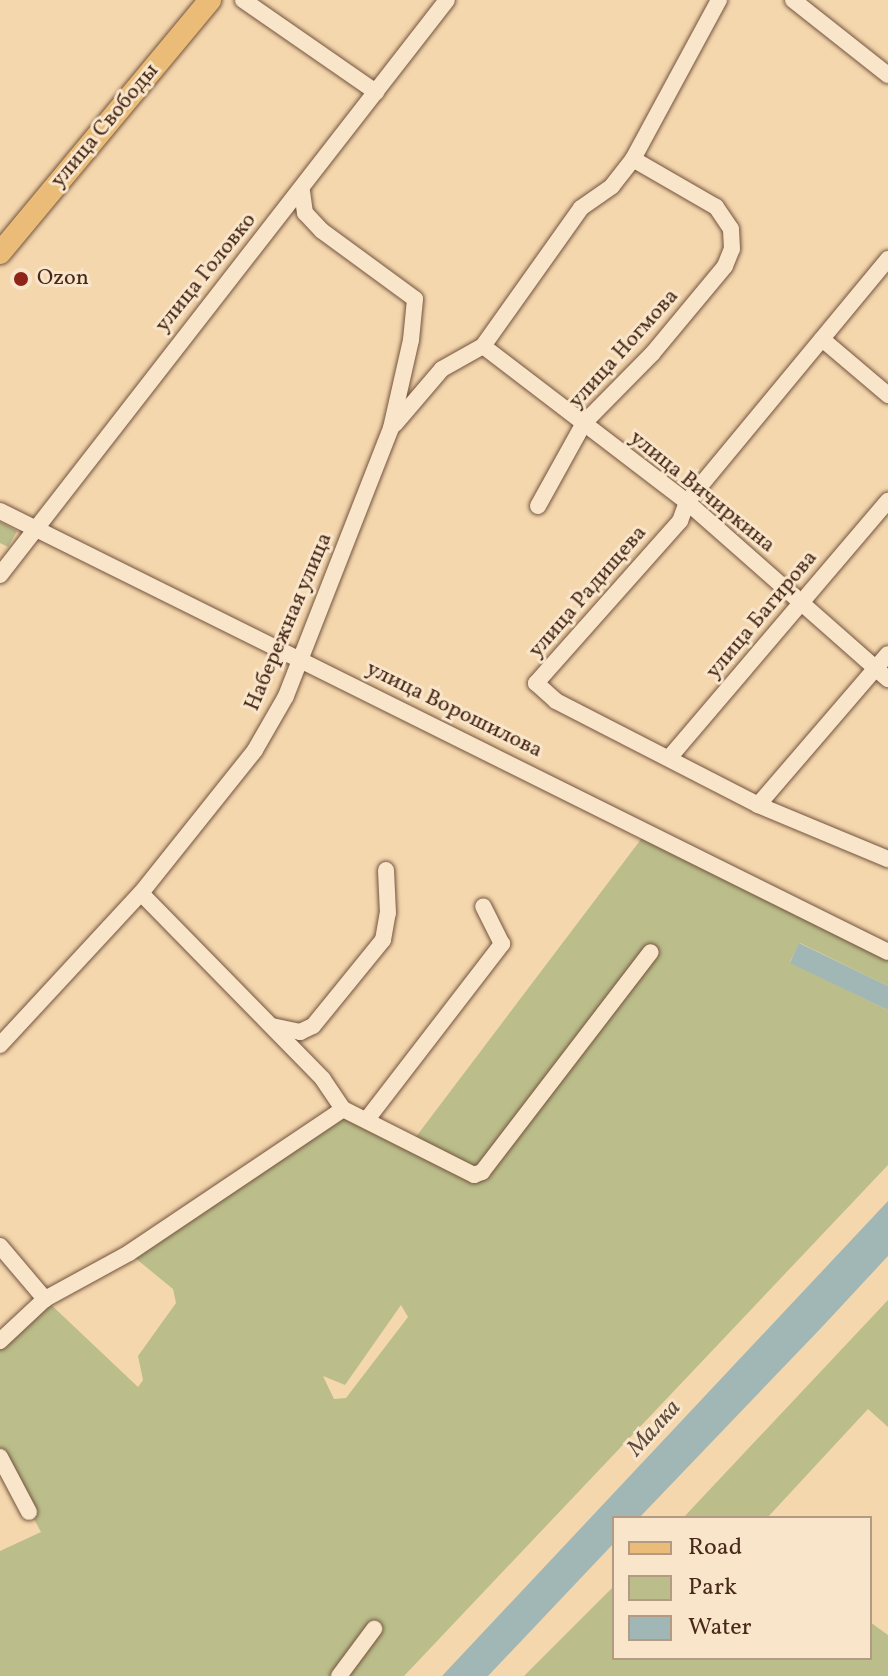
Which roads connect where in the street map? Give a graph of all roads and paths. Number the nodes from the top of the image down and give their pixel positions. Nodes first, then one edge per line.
1 (210, 0) edge
2 (243, 0) edge
3 (447, 0) edge
4 (720, 0) edge
5 (793, 0) edge
6 (888, 75) edge
7 (376, 92) junction
8 (633, 159) junction
9 (302, 191) junction
10 (0, 253) edge
11 (888, 259) edge
12 (822, 339) junction
13 (483, 346) junction
14 (888, 395) edge
15 (584, 423) junction
16 (391, 428) junction
17 (888, 501) edge
18 (687, 502) junction
19 (538, 506) dead end
20 (0, 511) edge
21 (34, 530) junction
22 (0, 575) edge
23 (800, 602) junction
24 (888, 654) edge
25 (301, 660) junction
26 (882, 673) edge
27 (669, 758) junction
28 (758, 805) junction
29 (888, 859) edge
30 (386, 870) dead end
31 (141, 893) junction
32 (483, 906) dead end
33 (651, 952) dead end
34 (888, 952) edge
35 (271, 1025) junction
36 (0, 1045) edge
37 (343, 1109) junction
38 (368, 1118) junction
39 (0, 1246) edge
40 (45, 1299) junction
41 (0, 1341) edge
42 (0, 1457) edge
43 (29, 1512) dead end
44 (374, 1629) dead end
45 (339, 1676) edge

1 - 10 main road, улица Свободы
2 - 7 street
3 - 7 street, улица Головко
4 - 8 street, Набережная улица
5 - 6 street
7 - 9 street, улица Головко
8 - 13 street, Набережная улица
8 - 15 street, улица Ногмова
9 - 16 street, Набережная улица
9 - 21 street, улица Головко
11 - 12 street, улица Радищева
12 - 14 street
12 - 18 street, улица Радищева
13 - 15 street, улица Вичиркина
13 - 16 street, Набережная улица
15 - 18 street, улица Вичиркина
15 - 19 street, улица Ногмова
16 - 25 street, Набережная улица
17 - 23 street, улица Багирова
18 - 23 street, улица Вичиркина
18 - 27 street, улица Радищева
20 - 21 street, улица Ворошилова
21 - 22 street, улица Головко
21 - 25 street, улица Ворошилова
23 - 26 street, улица Вичиркина
23 - 27 street, улица Багирова
24 - 26 street
25 - 31 street, Набережная улица
25 - 34 street, улица Ворошилова
26 - 28 street
27 - 28 street, улица Радищева
28 - 29 street, улица Радищева
30 - 35 street
31 - 35 street
31 - 36 street, Набережная улица
32 - 38 street
33 - 38 street
35 - 37 street
37 - 38 street
37 - 40 street
39 - 40 street
40 - 41 street
42 - 43 street
44 - 45 street

